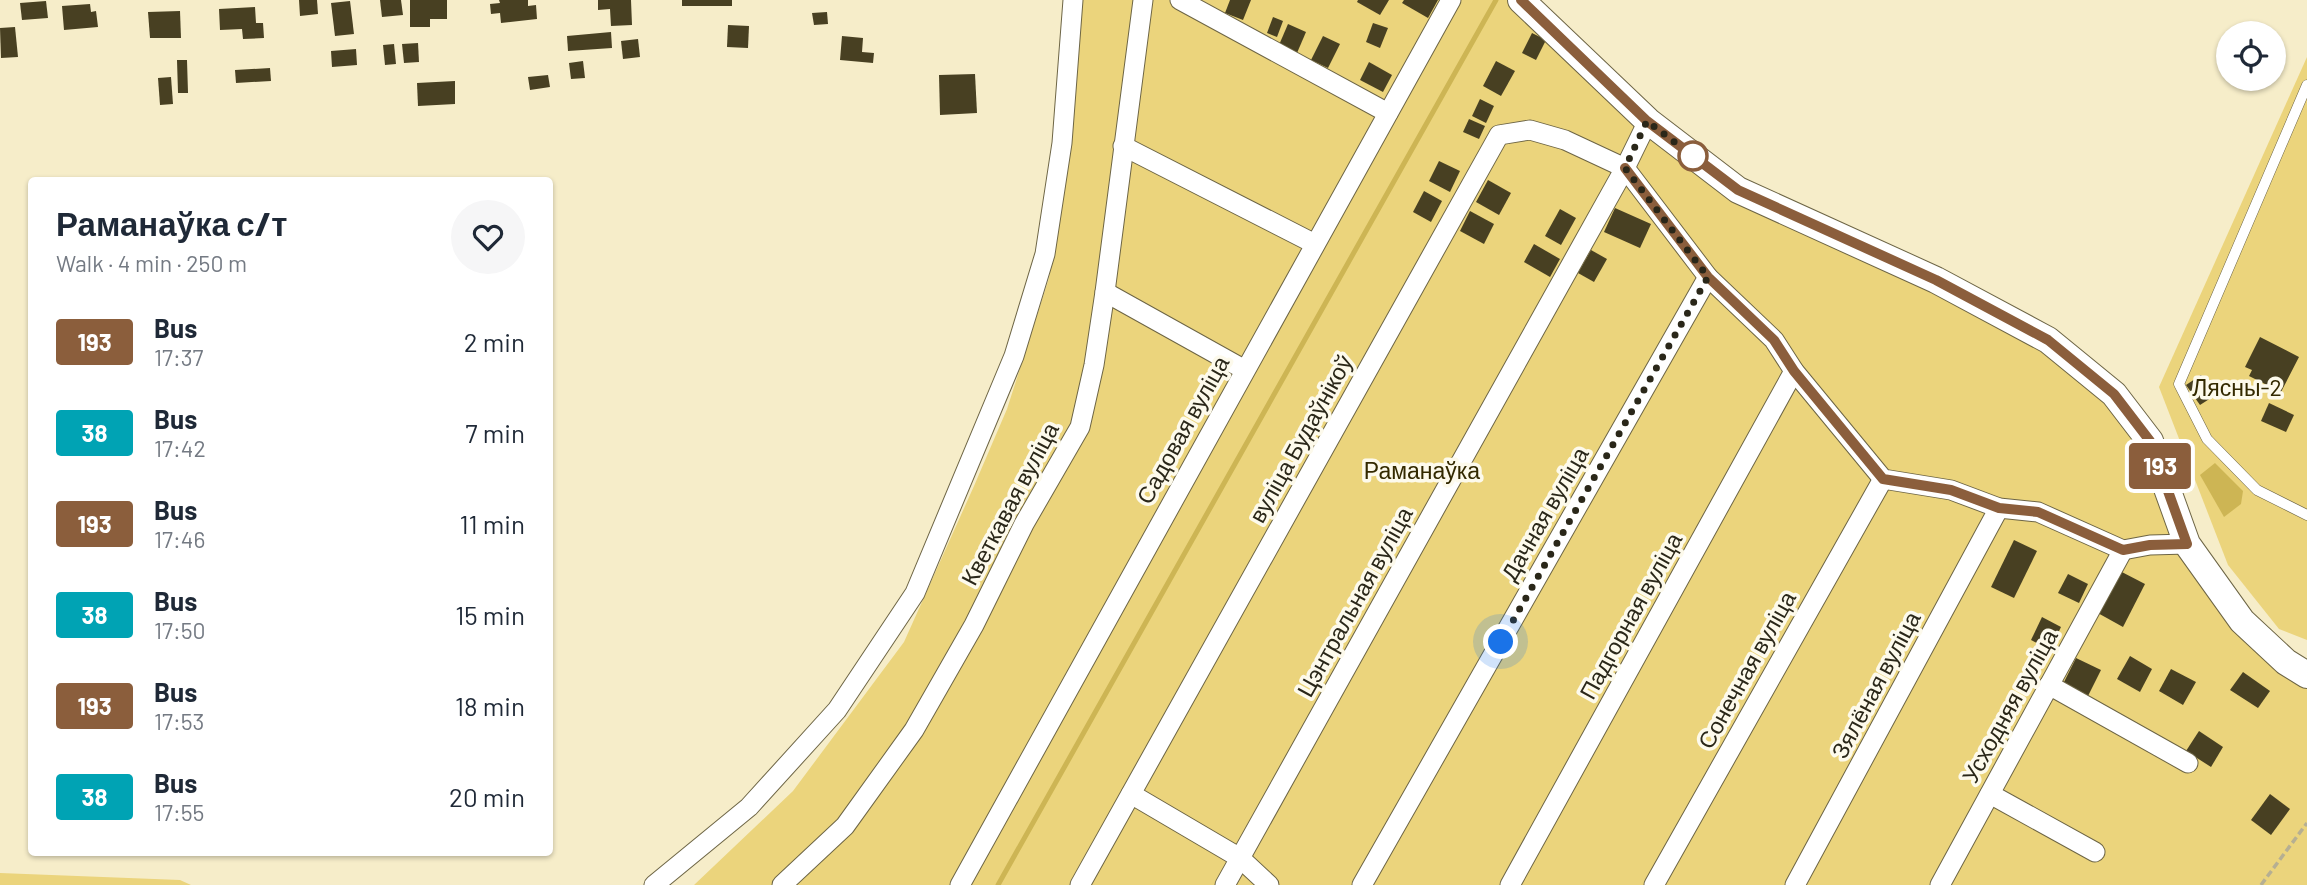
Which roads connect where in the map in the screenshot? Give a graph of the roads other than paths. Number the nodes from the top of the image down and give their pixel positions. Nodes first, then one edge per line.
1 (1073, 0) edge
2 (1143, 0) edge
3 (1180, 0) edge
4 (1451, 0) edge
5 (1521, 0) edge
6 (2307, 85) edge
7 (1388, 113) junction
8 (1647, 121) junction
9 (1123, 146) junction
10 (1625, 168) junction
11 (1315, 244) junction
12 (1708, 277) junction
13 (1105, 292) junction
14 (1245, 370) junction
15 (1794, 371) junction
16 (1883, 479) junction
17 (1999, 508) junction
18 (2307, 515) edge
19 (2187, 544) junction
20 (2123, 550) junction
21 (2307, 675) edge
22 (2049, 685) junction
23 (2188, 764) dead end
24 (1131, 793) junction
25 (1990, 794) junction
26 (2095, 852) dead end
27 (1240, 858) junction
28 (654, 885) edge
29 (782, 885) edge
30 (960, 885) edge
31 (1080, 885) edge
32 (1225, 885) edge
33 (1269, 885) edge
34 (1362, 885) edge
35 (1510, 885) edge
36 (1654, 885) edge
37 (1795, 885) edge
38 (1940, 885) edge

1 - 28 street
2 - 9 street, Кветкавая вуліца
3 - 7 street
4 - 7 street, Садовая вуліца
5 - 8 main road
6 - 18 lane
7 - 11 street, Садовая вуліца
8 - 10 street, Цэнтральная вуліца
8 - 19 main road
9 - 11 street
9 - 13 street, Кветкавая вуліца
10 - 12 street
10 - 24 street, вуліца Будаўнікоў
10 - 27 street, Цэнтральная вуліца
11 - 14 street, Садовая вуліца
12 - 15 street
12 - 34 street, Дачная вуліца
13 - 14 street
13 - 29 street, Кветкавая вуліца
14 - 30 street, Садовая вуліца
15 - 16 street
15 - 35 street, Падгорная вуліца
16 - 17 street
16 - 36 street, Сонечная вуліца
17 - 20 street
17 - 37 street, Зялёная вуліца
19 - 20 street
19 - 21 main road
20 - 22 street, Усходняя вуліца
22 - 23 street
22 - 25 street, Усходняя вуліца
24 - 27 street
24 - 31 street, вуліца Будаўнікоў
25 - 26 street
25 - 38 street, Усходняя вуліца
27 - 32 street, Цэнтральная вуліца
27 - 33 street

